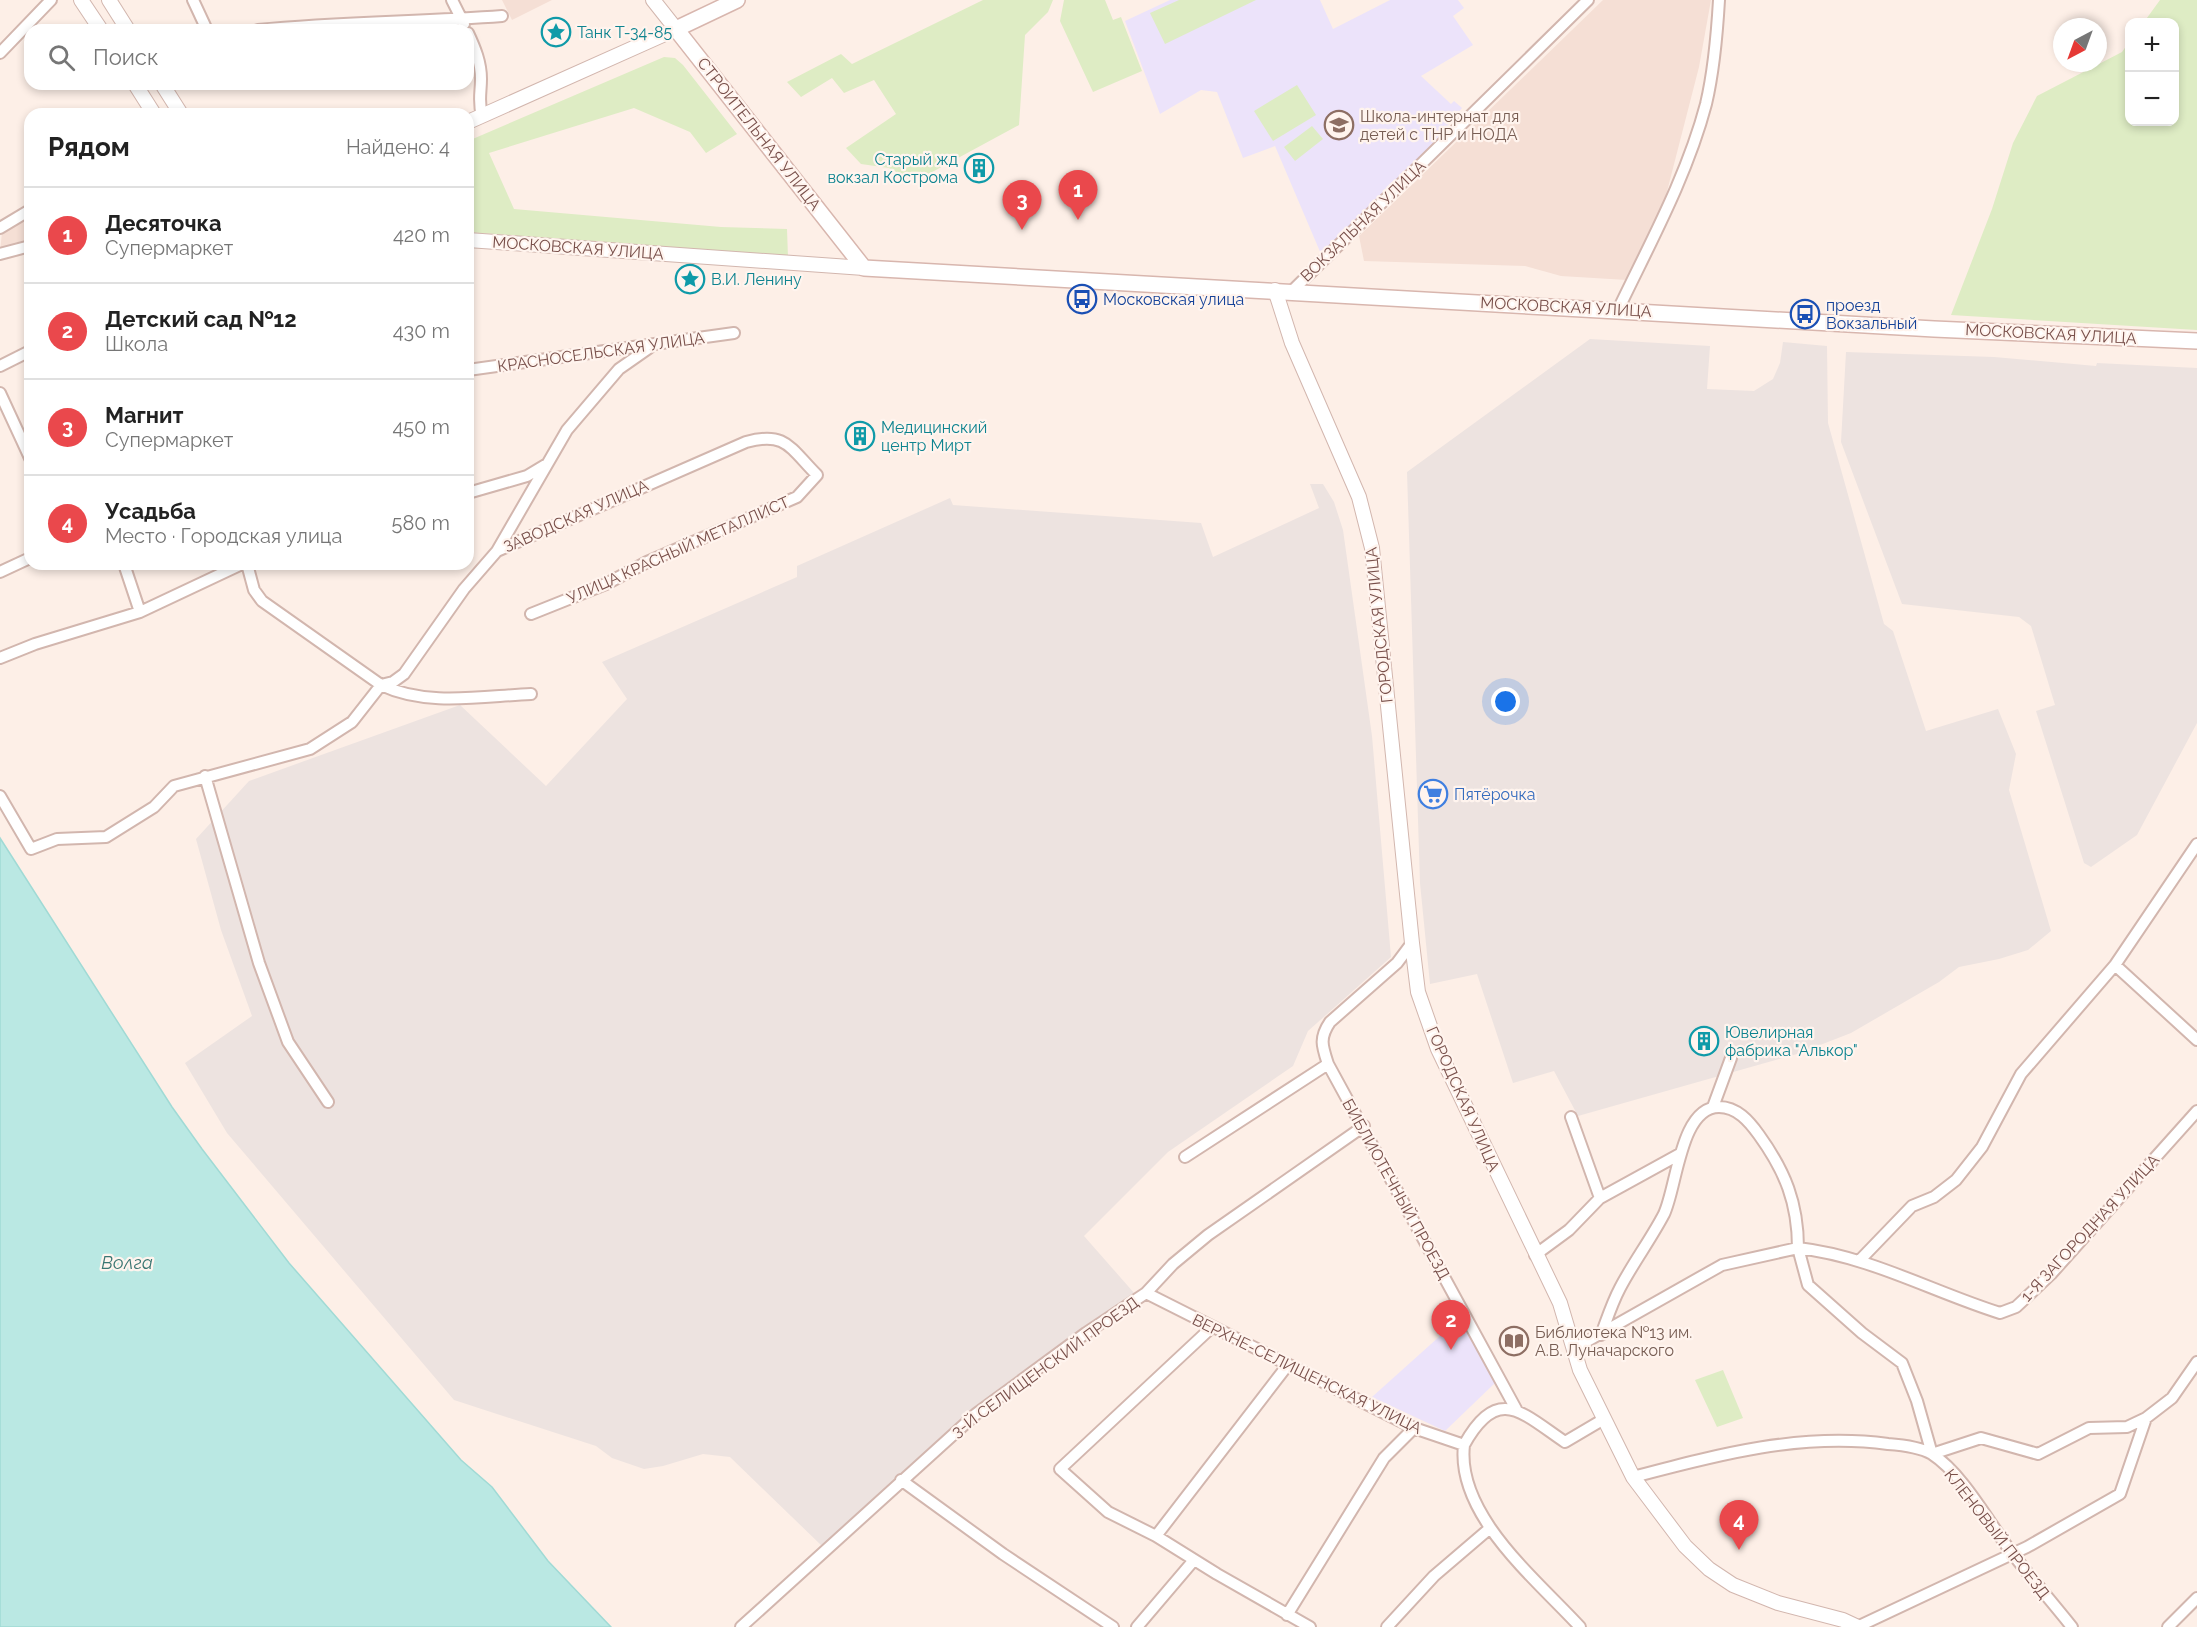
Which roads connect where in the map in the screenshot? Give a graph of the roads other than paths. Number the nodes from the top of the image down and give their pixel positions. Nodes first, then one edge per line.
1 (51, 0) edge
2 (81, 0) edge
3 (109, 0) edge
4 (193, 0) edge
5 (452, 0) edge
6 (653, 0) edge
7 (737, 0) edge
8 (1588, 0) edge
9 (1719, 0) edge
10 (502, 16) dead end
11 (461, 19) junction
12 (28, 24) edge
13 (97, 24) edge
14 (124, 24) edge
15 (204, 24) edge
16 (318, 24) edge
17 (463, 24) edge
18 (24, 28) edge
19 (676, 29) junction
20 (474, 48) edge
21 (0, 53) edge
22 (139, 90) edge
23 (166, 90) edge
24 (150, 108) edge
25 (177, 108) edge
26 (482, 116) junction
27 (474, 119) edge
28 (24, 214) edge
29 (0, 228) edge
30 (474, 240) edge
31 (24, 248) edge
32 (0, 254) edge
33 (864, 268) junction
34 (1275, 290) junction
35 (1292, 291) junction
36 (1618, 310) junction
37 (734, 333) dead end
38 (2197, 341) edge
39 (652, 346) junction
40 (24, 354) edge
41 (0, 366) edge
42 (474, 369) edge
43 (0, 393) edge
44 (24, 445) edge
45 (548, 464) junction
46 (817, 475) joint
47 (474, 491) edge
48 (497, 551) junction
49 (24, 561) edge
50 (126, 570) edge
51 (229, 570) edge
52 (249, 570) edge
53 (0, 572) edge
54 (140, 612) junction
55 (531, 614) dead end
56 (0, 658) edge
57 (381, 685) junction
58 (531, 694) dead end
59 (205, 776) junction
60 (0, 795) edge
61 (2197, 844) edge
62 (1412, 943) junction
63 (2115, 964) junction
64 (2197, 1040) edge
65 (1731, 1058) dead end
66 (1328, 1064) junction
67 (328, 1102) dead end
68 (1713, 1107) junction
69 (2197, 1111) edge
70 (1571, 1117) dead end
71 (1364, 1126) junction
72 (1680, 1154) junction
73 (1185, 1157) dead end
74 (1600, 1198) junction
75 (1798, 1248) junction
76 (1535, 1255) junction
77 (1858, 1261) junction
78 (1146, 1293) junction
79 (1211, 1328) junction
80 (1601, 1335) junction
81 (1575, 1348) junction
82 (2197, 1362) edge
83 (1287, 1366) junction
84 (1516, 1409) junction
85 (2146, 1418) junction
86 (1604, 1419) junction
87 (1414, 1428) junction
88 (1464, 1445) junction
89 (1932, 1454) junction
90 (1633, 1477) junction
91 (901, 1480) junction
92 (1489, 1528) junction
93 (1156, 1536) junction
94 (2013, 1554) junction
95 (1194, 1560) junction
96 (2197, 1598) edge
97 (1287, 1615) junction
98 (741, 1627) edge
99 (1113, 1627) edge
100 (1137, 1627) edge
101 (1310, 1627) edge
102 (1387, 1627) edge
103 (1580, 1627) edge
104 (1857, 1627) edge
105 (2072, 1627) edge
106 (2168, 1627) edge

1 - 12 street
2 - 13 street
3 - 14 street
4 - 15 street
5 - 11 street
6 - 19 street, СТРОИТЕЛЬНАЯ УЛИЦА
7 - 19 main road
8 - 35 street, ВОКЗАЛЬНАЯ УЛИЦА
9 - 36 street
10 - 11 street
11 - 16 street
11 - 17 street
18 - 21 street
19 - 26 street
19 - 33 main road, СТРОИТЕЛЬНАЯ УЛИЦА
20 - 26 street
22 - 24 street
23 - 25 street
26 - 27 street
28 - 29 street
30 - 33 street, МОСКОВСКАЯ УЛИЦА
31 - 32 street
33 - 34 main road, МОСКОВСКАЯ УЛИЦА
34 - 35 main road, МОСКОВСКАЯ УЛИЦА
34 - 62 street, ГОРОДСКАЯ УЛИЦА
35 - 36 main road, МОСКОВСКАЯ УЛИЦА
36 - 38 main road, МОСКОВСКАЯ УЛИЦА
37 - 39 street, КРАСНОСЕЛЬСКАЯ УЛИЦА
39 - 42 street, КРАСНОСЕЛЬСКАЯ УЛИЦА
39 - 45 street
40 - 41 street
43 - 44 street
45 - 47 street
45 - 48 street
46 - 48 street, ЗАВОДСКАЯ УЛИЦА
46 - 55 street, УЛИЦА КРАСНЫЙ МЕТАЛЛИСТ
48 - 57 street, ЗАВОДСКАЯ УЛИЦА
49 - 53 street
50 - 54 street
51 - 54 street
52 - 57 street
54 - 56 street
57 - 58 street
57 - 59 street, ЗАВОДСКАЯ УЛИЦА
59 - 60 street, ЗАВОДСКАЯ УЛИЦА
59 - 67 street
61 - 63 street
62 - 66 street, БИБЛИОТЕЧНЫЙ ПРОЕЗД
62 - 76 street, ГОРОДСКАЯ УЛИЦА
63 - 64 street
63 - 77 street
65 - 68 street
66 - 71 street, БИБЛИОТЕЧНЫЙ ПРОЕЗД
66 - 73 street
68 - 72 street
68 - 75 street
69 - 77 street, 1-Я ЗАГОРОДНАЯ УЛИЦА
70 - 74 street
71 - 78 street, 3-Й СЕЛИЩЕНСКИЙ ПРОЕЗД
71 - 84 street, БИБЛИОТЕЧНЫЙ ПРОЕЗД
72 - 74 street
72 - 80 street
74 - 76 street
75 - 77 street, 1-Я ЗАГОРОДНАЯ УЛИЦА
75 - 80 street
75 - 89 street
76 - 81 street, ГОРОДСКАЯ УЛИЦА
78 - 79 street, ВЕРХНЕ-СЕЛИЩЕНСКАЯ УЛИЦА
78 - 91 street, 3-Й СЕЛИЩЕНСКИЙ ПРОЕЗД
79 - 83 street, ВЕРХНЕ-СЕЛИЩЕНСКАЯ УЛИЦА
79 - 93 street
80 - 81 street
81 - 86 street, ГОРОДСКАЯ УЛИЦА
82 - 85 street
83 - 87 street, ВЕРХНЕ-СЕЛИЩЕНСКАЯ УЛИЦА
83 - 93 street
84 - 86 street
84 - 88 street
85 - 89 street
85 - 94 street
86 - 90 street, ГОРОДСКАЯ УЛИЦА
87 - 88 street, ВЕРХНЕ-СЕЛИЩЕНСКАЯ УЛИЦА
87 - 97 street
88 - 92 street
89 - 90 street, КЛЕНОВЫЙ ПРОЕЗД
89 - 94 street, КЛЕНОВЫЙ ПРОЕЗД
90 - 104 street, ГОРОДСКАЯ УЛИЦА
91 - 98 street, 3-Й СЕЛИЩЕНСКИЙ ПРОЕЗД
91 - 99 street
92 - 102 street
92 - 103 street
93 - 95 street
94 - 104 street
94 - 105 street, КЛЕНОВЫЙ ПРОЕЗД
95 - 97 street
95 - 100 street
96 - 106 street
97 - 101 street

